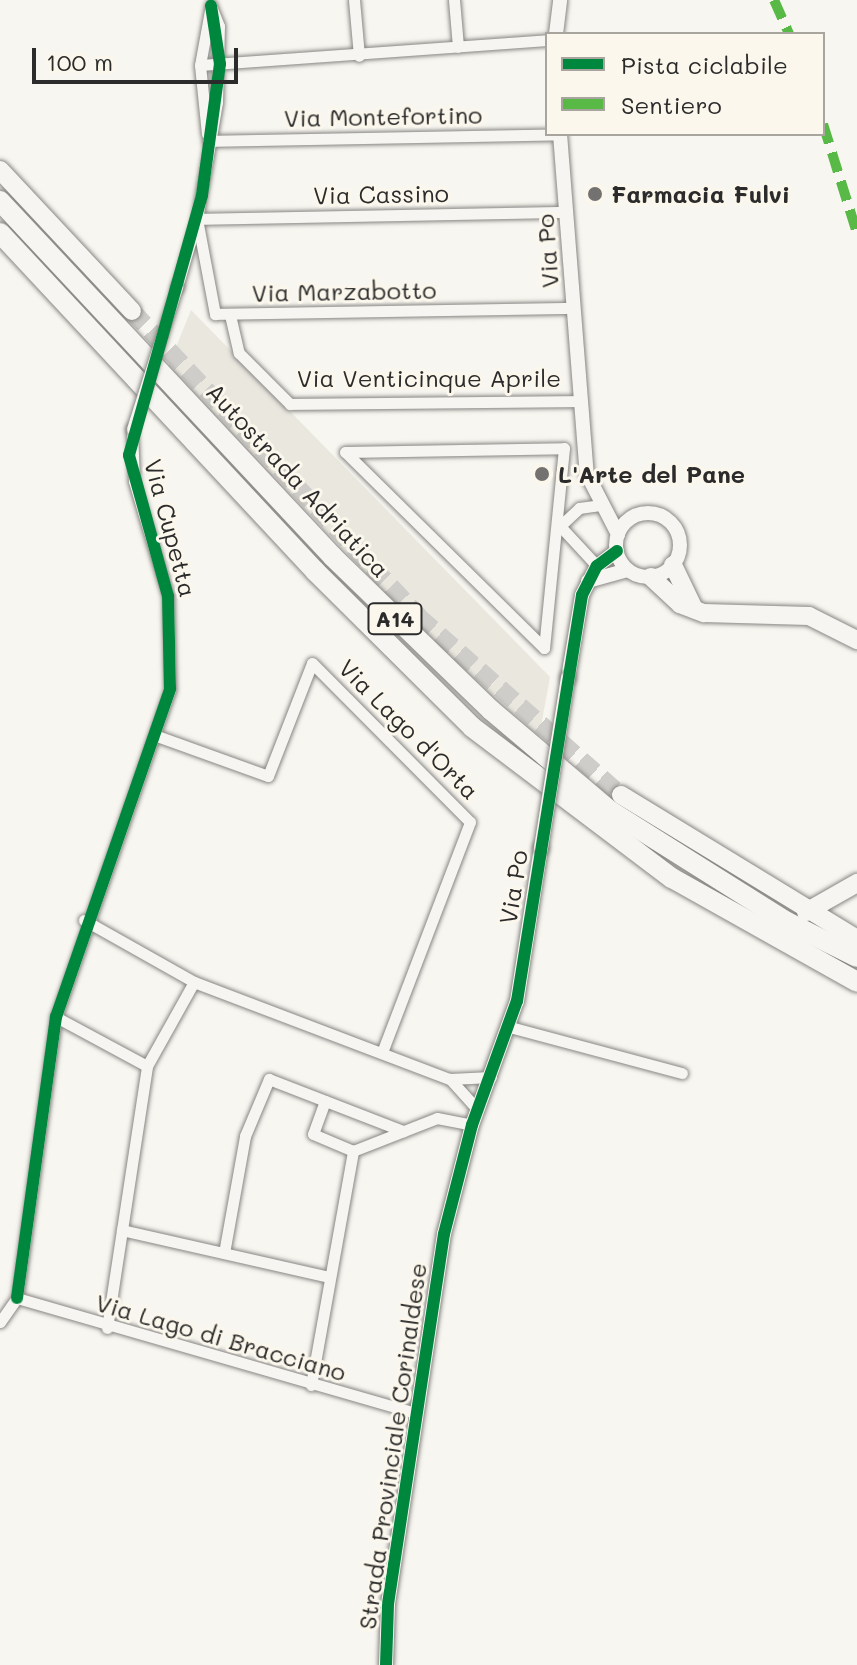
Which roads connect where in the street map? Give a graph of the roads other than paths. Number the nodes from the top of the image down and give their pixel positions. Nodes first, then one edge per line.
1 (354, 0) edge
2 (454, 0) edge
3 (560, 0) edge
4 (211, 3) edge
5 (556, 32) edge
6 (545, 40) edge
7 (458, 47) junction
8 (359, 56) junction
9 (220, 64) junction
10 (200, 65) junction
11 (545, 134) edge
12 (560, 136) edge
13 (208, 141) junction
14 (0, 170) edge
15 (0, 201) edge
16 (565, 212) junction
17 (197, 219) junction
18 (0, 233) edge
19 (573, 308) junction
20 (132, 311) tunnel mouth
21 (230, 315) junction
22 (581, 401) junction
23 (600, 505) junction
24 (638, 515) junction
25 (560, 526) junction
26 (618, 534) junction
27 (617, 551) junction
28 (673, 565) junction
29 (597, 566) junction
30 (628, 570) junction
31 (651, 577) junction
32 (588, 581) junction
33 (694, 609) junction
34 (857, 640) edge
35 (157, 736) junction
36 (621, 795) tunnel mouth
37 (857, 883) edge
38 (841, 895) junction
39 (806, 912) junction
40 (84, 920) junction
41 (853, 933) edge
42 (857, 957) edge
43 (194, 982) junction
44 (857, 982) edge
45 (56, 1017) junction
46 (510, 1027) junction
47 (382, 1053) junction
48 (147, 1066) junction
49 (682, 1073) dead end
50 (491, 1077) junction
51 (450, 1079) junction
52 (325, 1101) junction
53 (478, 1110) junction
54 (472, 1125) junction
55 (403, 1131) junction
56 (353, 1151) junction
57 (122, 1230) junction
58 (444, 1234) joint
59 (224, 1253) junction
60 (329, 1277) junction
61 (17, 1298) junction
62 (0, 1322) edge
63 (107, 1328) junction
64 (311, 1385) junction
65 (415, 1413) junction
66 (386, 1665) edge

1 - 8 street
2 - 7 street
3 - 5 street
4 - 9 street, Via Cupetta
4 - 10 street, Via Cupetta
6 - 7 street
7 - 8 street
8 - 9 street
9 - 10 street
9 - 13 street, Via Cupetta
10 - 13 street, Via Cupetta
11 - 13 street, Via Montefortino
12 - 16 street, Via Po
13 - 17 street, Via Cupetta
14 - 20 main road
15 - 42 highway, Autostrada Adriatica / A14
16 - 17 street, Via Cassino
16 - 19 street, Via Po
17 - 21 street, Via Marzabotto
17 - 35 street, Via Cupetta, bridge
18 - 44 highway, Autostrada Adriatica / A14
19 - 21 street, Via Marzabotto
19 - 22 street, Via Po
21 - 22 street, Via Venticinque Aprile
22 - 23 street, Via Po
23 - 24 street
23 - 25 street
23 - 26 street, Via Po
24 - 26 street
24 - 28 street
25 - 25 street
25 - 29 street
26 - 27 street
27 - 29 street, Via Po
27 - 30 street
28 - 31 street
28 - 33 main road
29 - 32 street, Via Po
30 - 31 street
30 - 32 street
31 - 33 main road
32 - 46 street, Via Po, bridge
33 - 34 main road
35 - 40 street, Via Cupetta
35 - 47 street, Via Lago d'Orta
36 - 39 main road
37 - 38 main road
38 - 39 main road
38 - 41 main road
39 - 41 main road
40 - 43 street
40 - 45 street, Via Cupetta
43 - 47 street
43 - 48 street
45 - 48 street
45 - 61 street, Via Cupetta
46 - 49 street
46 - 50 street, Via Po
47 - 51 street
48 - 57 street
50 - 51 street
50 - 53 street, Via Po
51 - 53 street
52 - 55 street
52 - 56 street
52 - 59 street
53 - 54 street, Via Po
54 - 55 street
54 - 58 street, Via Po
55 - 56 street
56 - 60 street
57 - 59 street
57 - 63 street
58 - 65 street, Strada Provinciale Corinaldese
59 - 60 street
60 - 64 street
61 - 62 street
61 - 63 street, Via Lago di Bracciano
63 - 64 street, Via Lago di Bracciano
64 - 65 street, Via Lago di Bracciano
65 - 66 street, Strada Provinciale Corinaldese

